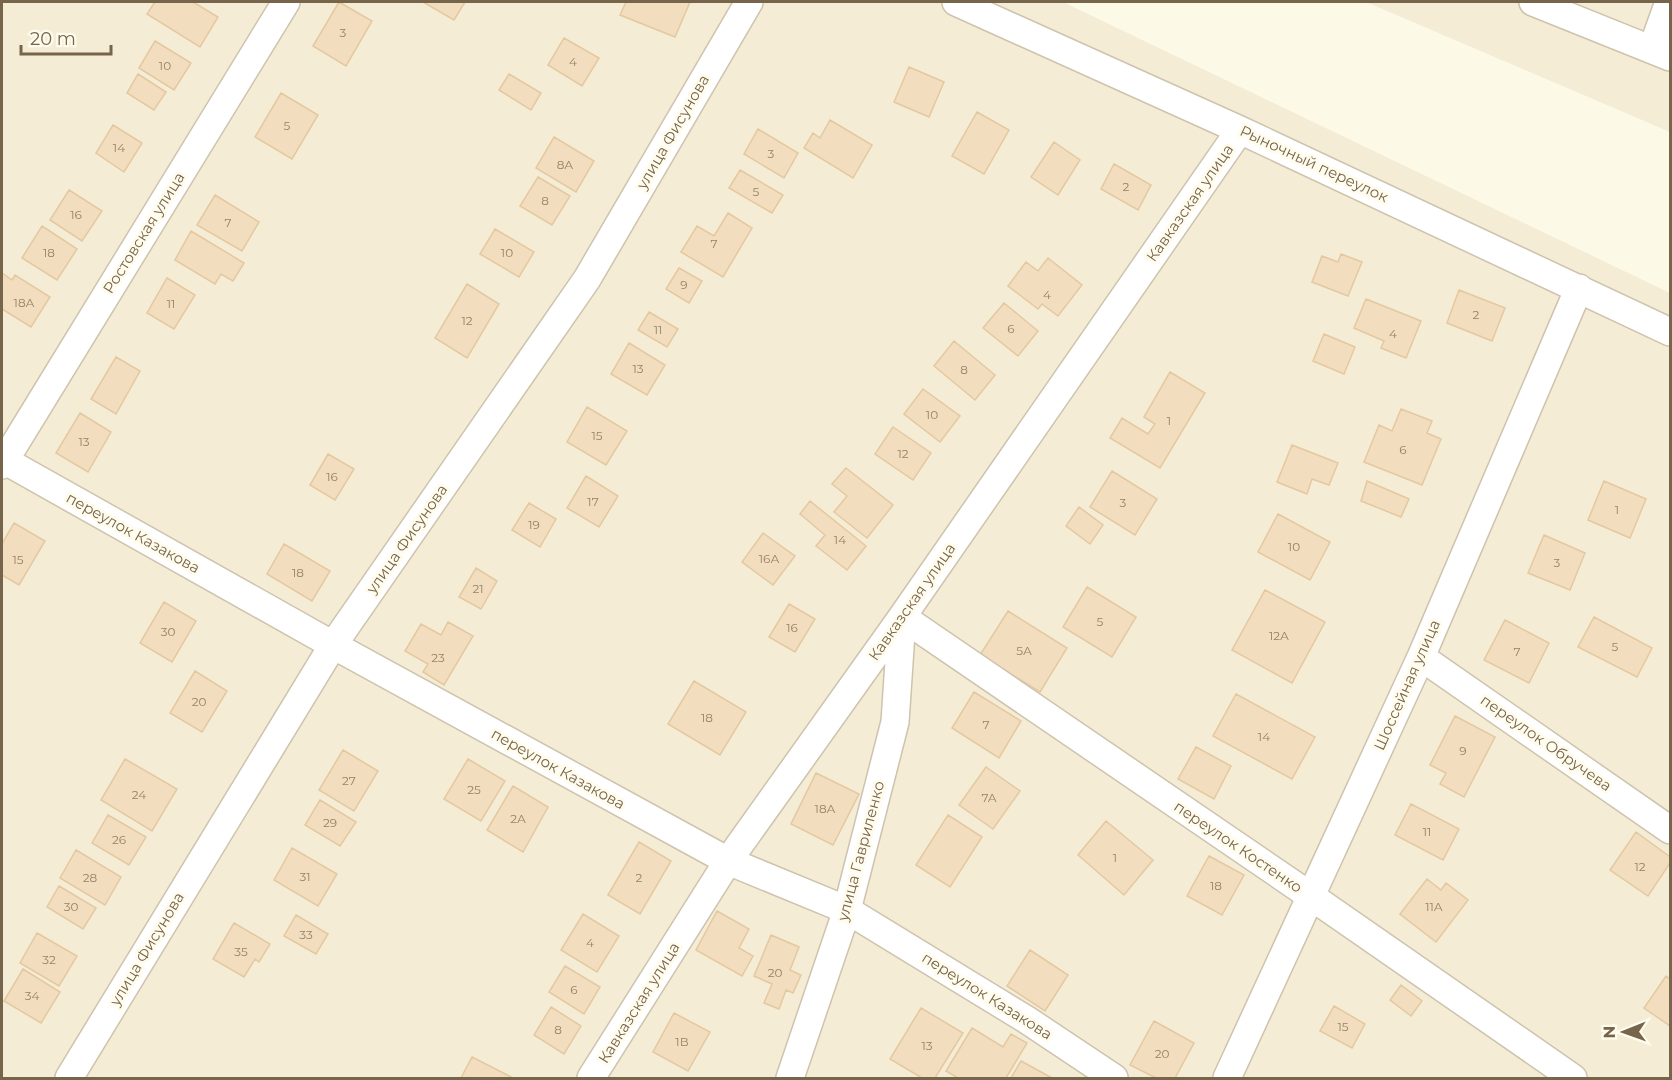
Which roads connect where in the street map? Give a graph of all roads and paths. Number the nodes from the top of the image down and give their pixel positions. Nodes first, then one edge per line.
1 (286, 2) edge
2 (749, 2) edge
3 (956, 2) edge
4 (1533, 2) edge
5 (1669, 2) edge
6 (1661, 53) edge
7 (1240, 130) junction
8 (1579, 288) junction
9 (1671, 332) edge
10 (2, 461) edge
11 (902, 617) junction
12 (333, 645) junction
13 (1421, 657) junction
14 (1671, 830) edge
15 (728, 861) junction
16 (1312, 897) junction
17 (847, 910) junction
18 (69, 1078) edge
19 (591, 1078) edge
20 (790, 1078) edge
21 (1114, 1078) edge
22 (1227, 1078) edge
23 (1573, 1078) edge

1 - 10 street, Ростовская улица
2 - 12 street, улица Фисунова
3 - 7 street, Рыночный переулок
4 - 6 street
5 - 6 street
7 - 8 street, Рыночный переулок
7 - 11 street, Кавказская улица
8 - 9 street, Рыночный переулок
8 - 13 street, Шоссейная улица
10 - 12 street, переулок Казакова
11 - 15 street, Кавказская улица
11 - 16 street, переулок Костенко
11 - 17 street, улица Гавриленко
12 - 15 street, переулок Казакова
12 - 18 street, улица Фисунова
13 - 14 street, переулок Обручева
13 - 16 street, Шоссейная улица
15 - 17 street, переулок Казакова
15 - 19 street, Кавказская улица
16 - 22 street, Шоссейная улица
16 - 23 street, переулок Костенко
17 - 20 street, улица Гавриленко
17 - 21 street, переулок Казакова

